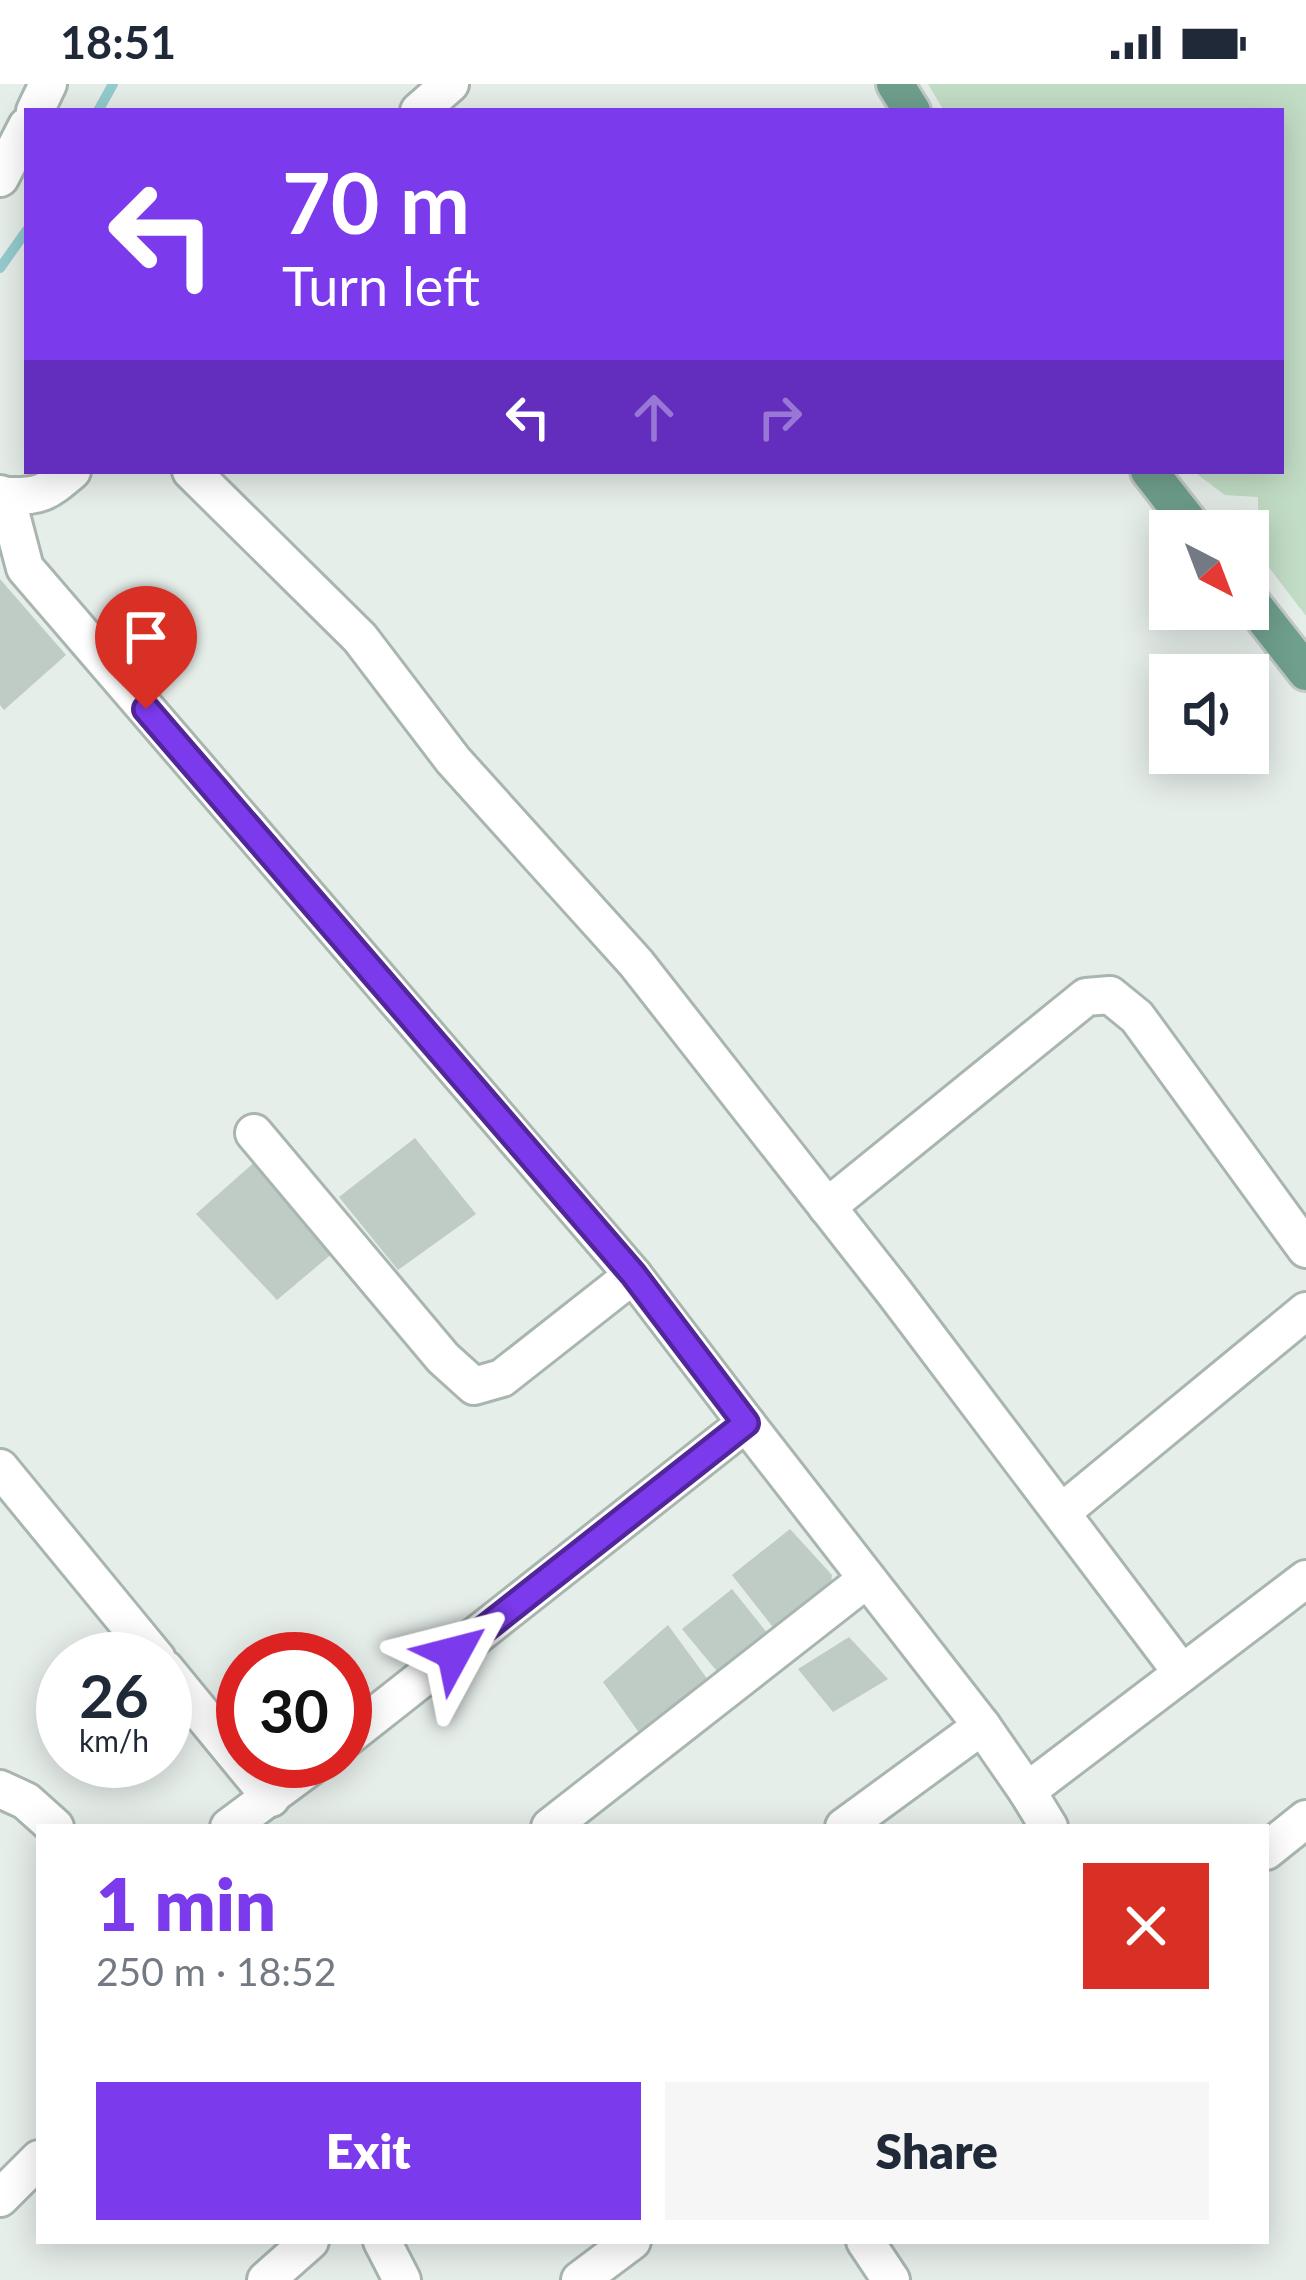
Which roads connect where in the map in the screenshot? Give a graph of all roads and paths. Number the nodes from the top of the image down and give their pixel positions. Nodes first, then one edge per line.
1 (450, 84) edge
2 (422, 108) edge
3 (24, 133) edge
4 (0, 178) edge
5 (69, 474) edge
6 (193, 474) edge
7 (1151, 474) edge
8 (3, 495) edge
9 (1180, 510) edge
10 (1269, 625) edge
11 (1306, 672) edge
12 (254, 1133) dead end
13 (827, 1207) junction
14 (1306, 1249) edge
15 (633, 1274) junction
16 (1306, 1311) edge
17 (746, 1423) junction
18 (0, 1468) edge
19 (1062, 1512) junction
20 (867, 1579) junction
21 (1306, 1579) edge
22 (135, 1632) edge
23 (1182, 1673) junction
24 (192, 1702) edge
25 (372, 1718) edge
26 (982, 1726) junction
27 (284, 1788) edge
28 (0, 1789) edge
29 (1027, 1791) junction
30 (271, 1798) junction
31 (1306, 1819) edge
32 (52, 1824) edge
33 (233, 1824) edge
34 (554, 1824) edge
35 (848, 1824) edge
36 (1047, 1824) edge
37 (1269, 1849) edge
38 (36, 2161) edge
39 (0, 2198) edge
40 (307, 2244) edge
41 (384, 2244) edge
42 (628, 2244) edge
43 (867, 2244) edge
44 (266, 2280) edge
45 (402, 2280) edge
46 (580, 2280) edge
47 (891, 2280) edge

1 - 2 street
3 - 4 street
5 - 8 street
6 - 13 street
7 - 9 main road
8 - 15 street
10 - 11 main road
12 - 15 street
13 - 14 street
13 - 19 street
15 - 17 street
16 - 19 street
17 - 20 street
17 - 25 street
18 - 22 street
19 - 23 street
20 - 26 street
20 - 34 street
21 - 23 street
23 - 29 street
24 - 30 street
26 - 29 street
26 - 35 street
27 - 30 street
28 - 32 street
29 - 36 street
30 - 33 street
31 - 37 street
38 - 39 street
40 - 44 street
41 - 45 street
42 - 46 street
43 - 47 street

